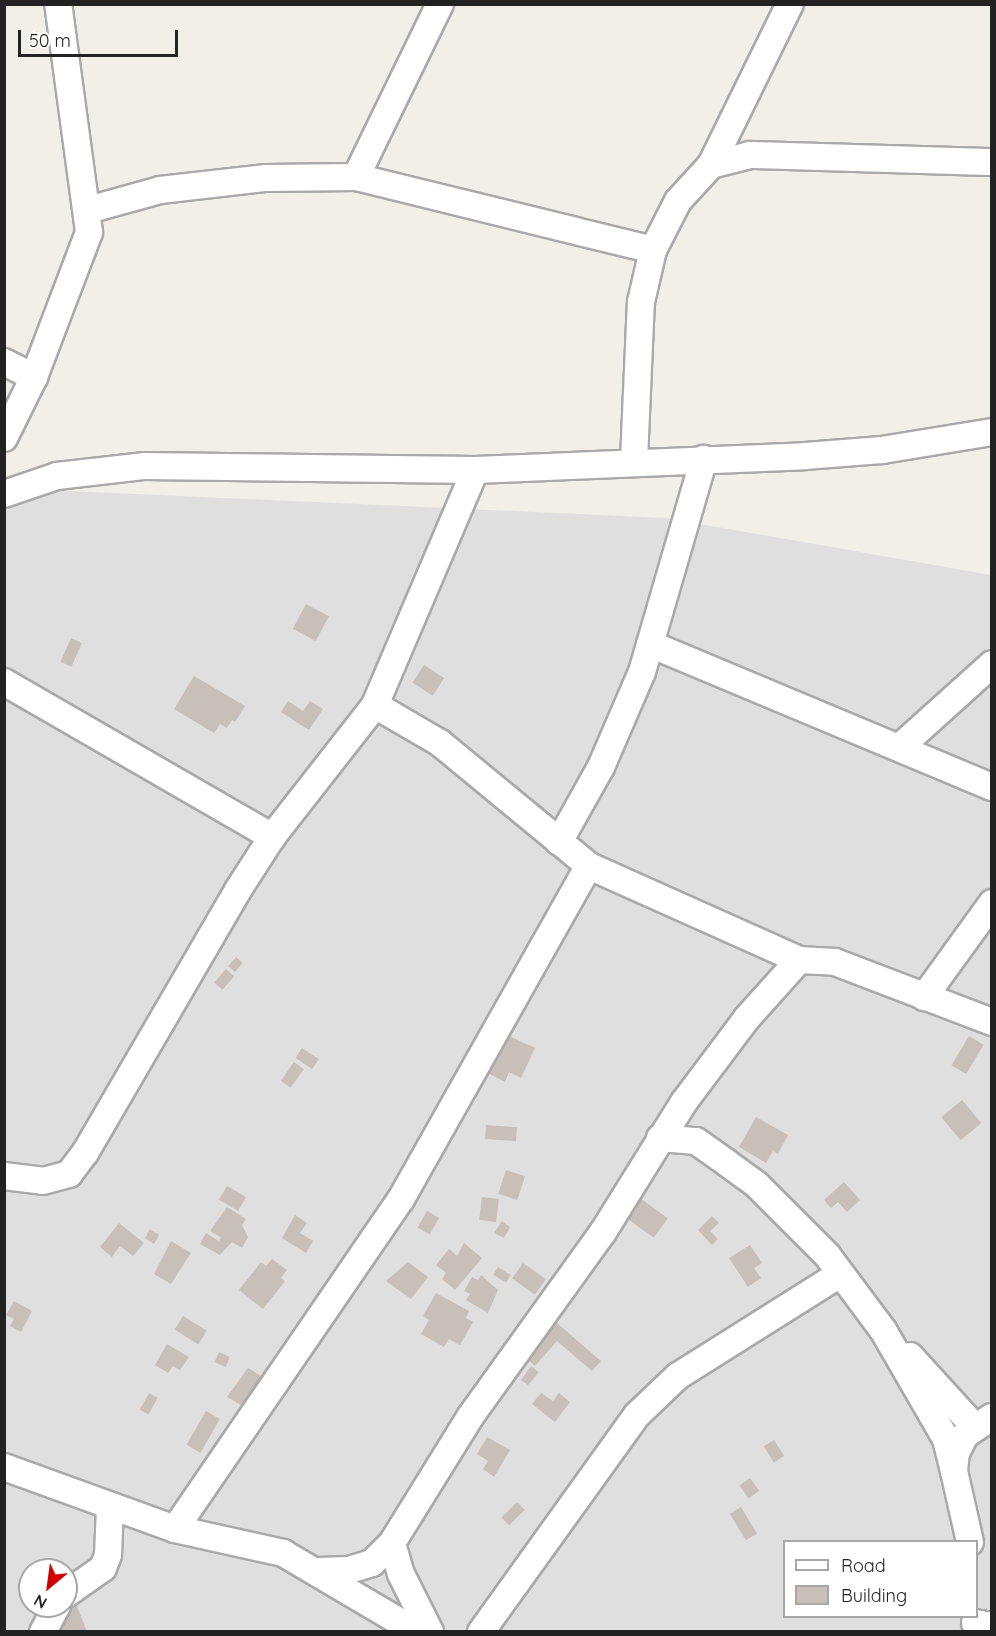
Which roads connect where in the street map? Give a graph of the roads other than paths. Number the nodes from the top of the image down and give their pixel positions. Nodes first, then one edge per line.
1 (58, 4) edge
2 (440, 4) edge
3 (790, 4) edge
4 (992, 162) edge
5 (711, 165) junction
6 (356, 177) junction
7 (88, 210) junction
8 (653, 250) junction
9 (4, 362) edge
10 (34, 377) junction
11 (992, 432) edge
12 (4, 438) edge
13 (704, 459) junction
14 (634, 460) junction
15 (475, 470) junction
16 (4, 494) edge
17 (650, 644) junction
18 (992, 664) edge
19 (4, 682) edge
20 (375, 705) junction
21 (901, 746) junction
22 (992, 786) edge
23 (272, 837) junction
24 (559, 842) junction
25 (589, 866) junction
26 (992, 903) edge
27 (799, 960) junction
28 (924, 997) junction
29 (992, 1022) edge
30 (684, 1102) junction
31 (660, 1138) junction
32 (696, 1141) junction
33 (4, 1176) edge
34 (840, 1274) junction
35 (883, 1330) junction
36 (983, 1422) edge
37 (4, 1467) edge
38 (954, 1471) junction
39 (110, 1507) junction
40 (175, 1529) junction
41 (970, 1540) edge
42 (392, 1543) junction
43 (318, 1571) junction
44 (78, 1586) edge
45 (51, 1618) edge
46 (43, 1632) edge
47 (417, 1632) edge
48 (430, 1632) edge
49 (480, 1632) edge

1 - 7 street
2 - 6 street
3 - 5 street
4 - 5 street
5 - 8 street
6 - 7 street
6 - 8 street
7 - 10 street
8 - 14 street
9 - 10 street
10 - 12 street
11 - 13 street
13 - 14 street
13 - 17 street
14 - 15 street
15 - 16 street
15 - 20 street
17 - 21 street
17 - 24 street
18 - 21 street
19 - 23 street
20 - 23 street
20 - 24 street
21 - 22 street
23 - 33 street
24 - 25 street
25 - 27 street
25 - 40 street
26 - 28 street
27 - 28 street
27 - 30 street
28 - 29 street
30 - 31 street
30 - 32 street
31 - 32 street
31 - 42 street
32 - 34 street
34 - 35 street
34 - 49 street
35 - 36 street
35 - 38 street
36 - 38 street
37 - 39 street
38 - 41 street
39 - 40 street
39 - 44 street
40 - 43 street
42 - 43 street
42 - 48 street
43 - 47 street
45 - 46 street

